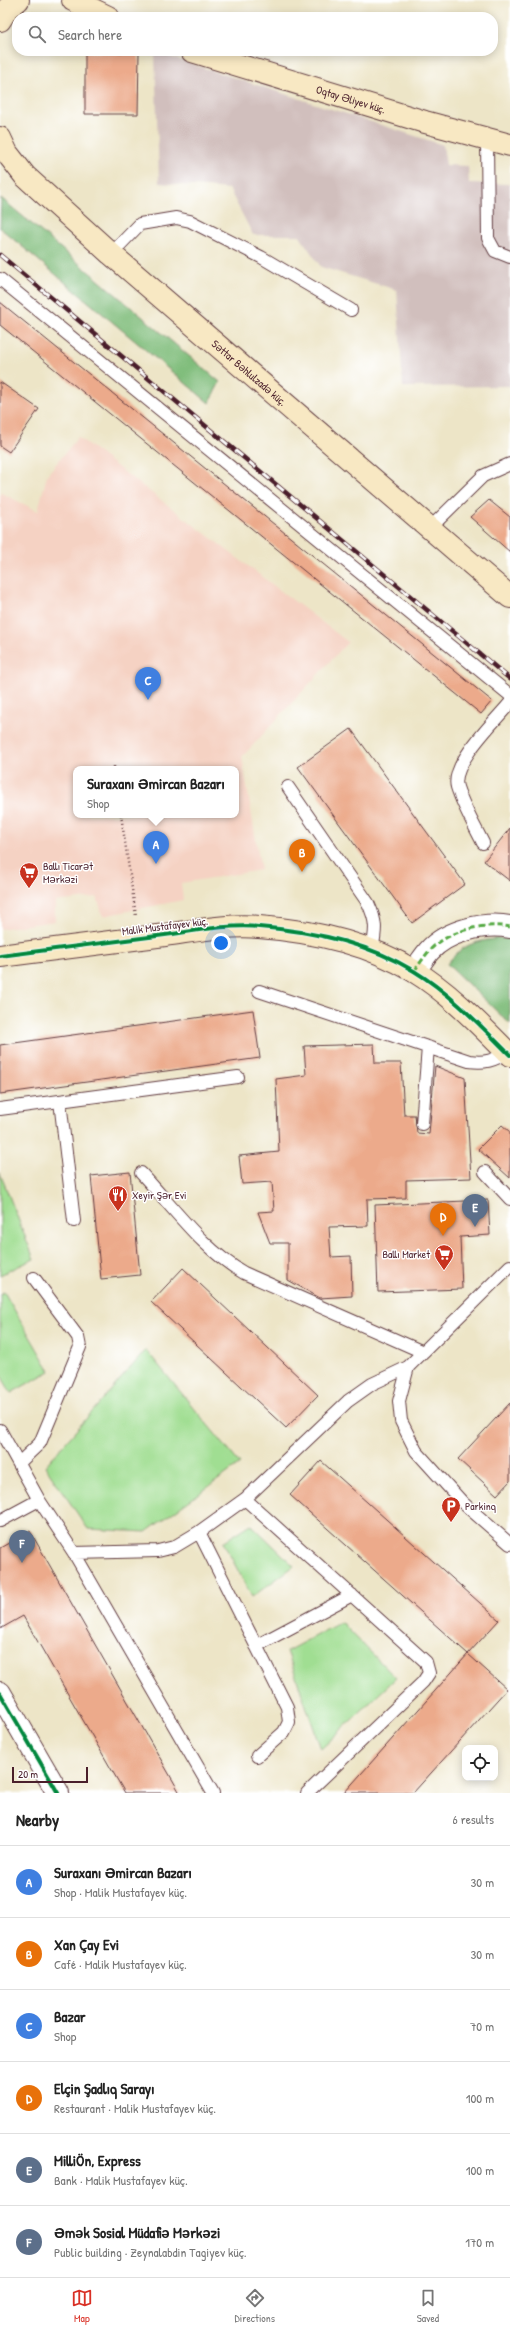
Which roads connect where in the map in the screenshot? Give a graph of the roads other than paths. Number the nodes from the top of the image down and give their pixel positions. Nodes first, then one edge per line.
1 (18, 0) edge
2 (72, 0) edge
3 (97, 12) edge
4 (0, 20) edge
5 (208, 56) edge
6 (0, 138) edge
7 (487, 139) junction
8 (510, 144) edge
9 (111, 254) junction
10 (510, 256) edge
11 (0, 279) edge
12 (351, 310) dead end
13 (510, 464) edge
14 (430, 528) junction
15 (510, 597) edge
16 (510, 695) edge
17 (510, 703) edge
18 (288, 787) dead end
19 (483, 843) dead end
20 (510, 927) edge
21 (372, 950) junction
22 (0, 956) edge
23 (414, 971) junction
24 (259, 991) dead end
25 (428, 1047) junction
26 (508, 1053) edge
27 (238, 1077) dead end
28 (60, 1101) junction
29 (0, 1109) edge
30 (422, 1124) dead end
31 (484, 1172) dead end
32 (141, 1173) dead end
33 (510, 1199) edge
34 (74, 1221) dead end
35 (510, 1266) edge
36 (34, 1278) dead end
37 (423, 1352) junction
38 (408, 1367) junction
39 (0, 1430) edge
40 (19, 1463) junction
41 (245, 1498) junction
42 (39, 1500) junction
43 (0, 1521) edge
44 (199, 1532) junction
45 (510, 1544) edge
46 (74, 1553) junction
47 (352, 1595) junction
48 (256, 1646) junction
49 (0, 1693) edge
50 (257, 1756) dead end
51 (58, 1793) edge
52 (213, 1793) edge
53 (307, 1793) edge

1 - 4 main road
2 - 3 main road
5 - 7 main road, Oqtay Əliyev küç.
6 - 9 main road, Səttar Bəhlulzadə küç.
7 - 8 main road, Oqtay Əliyev küç.
7 - 10 lane
9 - 12 lane
9 - 14 main road, Səttar Bəhlulzadə küç.
11 - 16 lane
13 - 14 lane
14 - 15 main road, Səttar Bəhlulzadə küç.
17 - 19 lane
18 - 21 lane
20 - 23 street
21 - 22 main road, Malik Mustafayev küç.
21 - 23 main road, Malik Mustafayev küç.
23 - 26 main road, Malik Mustafayev küç.
24 - 25 lane
25 - 26 lane
25 - 30 lane
27 - 28 lane
28 - 29 lane
28 - 34 lane
31 - 33 lane
32 - 37 lane
35 - 37 lane
36 - 40 lane
37 - 38 lane
38 - 41 lane
38 - 45 lane
39 - 40 lane
40 - 42 lane
41 - 44 lane
41 - 47 lane
42 - 43 lane
42 - 46 lane
44 - 46 lane
44 - 48 lane
46 - 52 lane
47 - 48 lane
47 - 53 lane
48 - 50 lane
49 - 51 street

